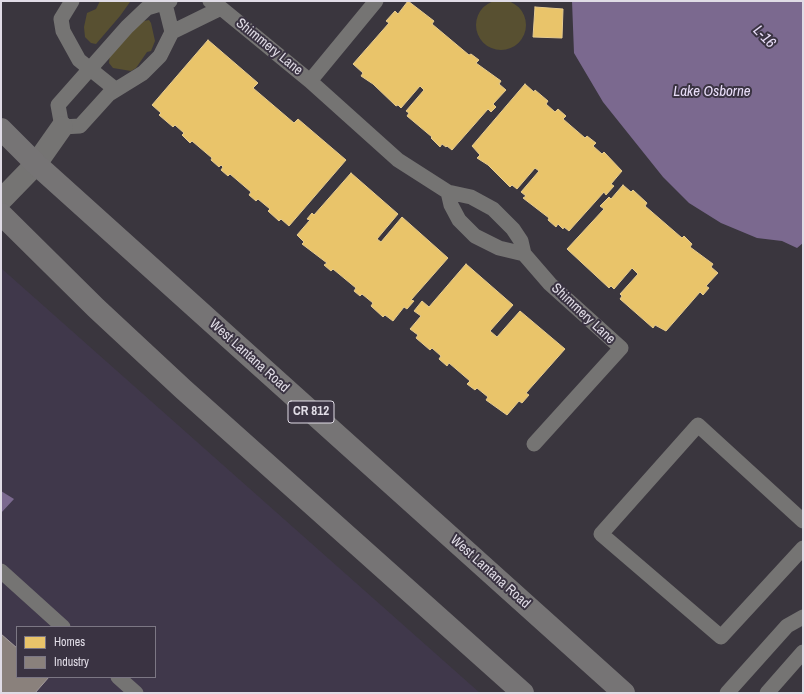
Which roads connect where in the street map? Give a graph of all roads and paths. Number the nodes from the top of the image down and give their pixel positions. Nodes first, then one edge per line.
1 (72, 1) edge
2 (376, 1) edge
3 (166, 2) edge
4 (218, 3) edge
5 (172, 32) junction
6 (89, 69) junction
7 (310, 81) junction
8 (115, 89) junction
9 (62, 127) junction
10 (1, 129) edge
11 (36, 164) junction
12 (448, 192) junction
13 (1, 200) edge
14 (1, 214) edge
15 (524, 254) junction
16 (534, 444) dead end
17 (803, 521) edge
18 (803, 548) edge
19 (1, 572) edge
20 (803, 618) edge
21 (62, 626) edge
22 (803, 652) edge
23 (119, 678) edge
24 (505, 685) edge
25 (136, 693) edge
26 (523, 693) edge
27 (624, 693) edge
28 (727, 693) edge
29 (767, 693) edge

1 - 6 lane
2 - 7 lane, Shimmery Lane
3 - 5 lane
3 - 6 lane
4 - 5 lane, Shimmery Lane
4 - 7 lane, Shimmery Lane
5 - 8 lane
6 - 8 lane
6 - 9 lane
7 - 12 lane, Shimmery Lane
8 - 9 lane
9 - 11 street
10 - 11 main road, West Lantana Road / CR 812
11 - 13 street
11 - 27 main road, West Lantana Road / CR 812
12 - 15 lane, Shimmery Lane
12 - 15 lane
14 - 24 main road
15 - 16 lane, Shimmery Lane
17 - 18 lane
19 - 21 lane
20 - 28 lane
22 - 29 lane
23 - 25 lane
24 - 26 main road

